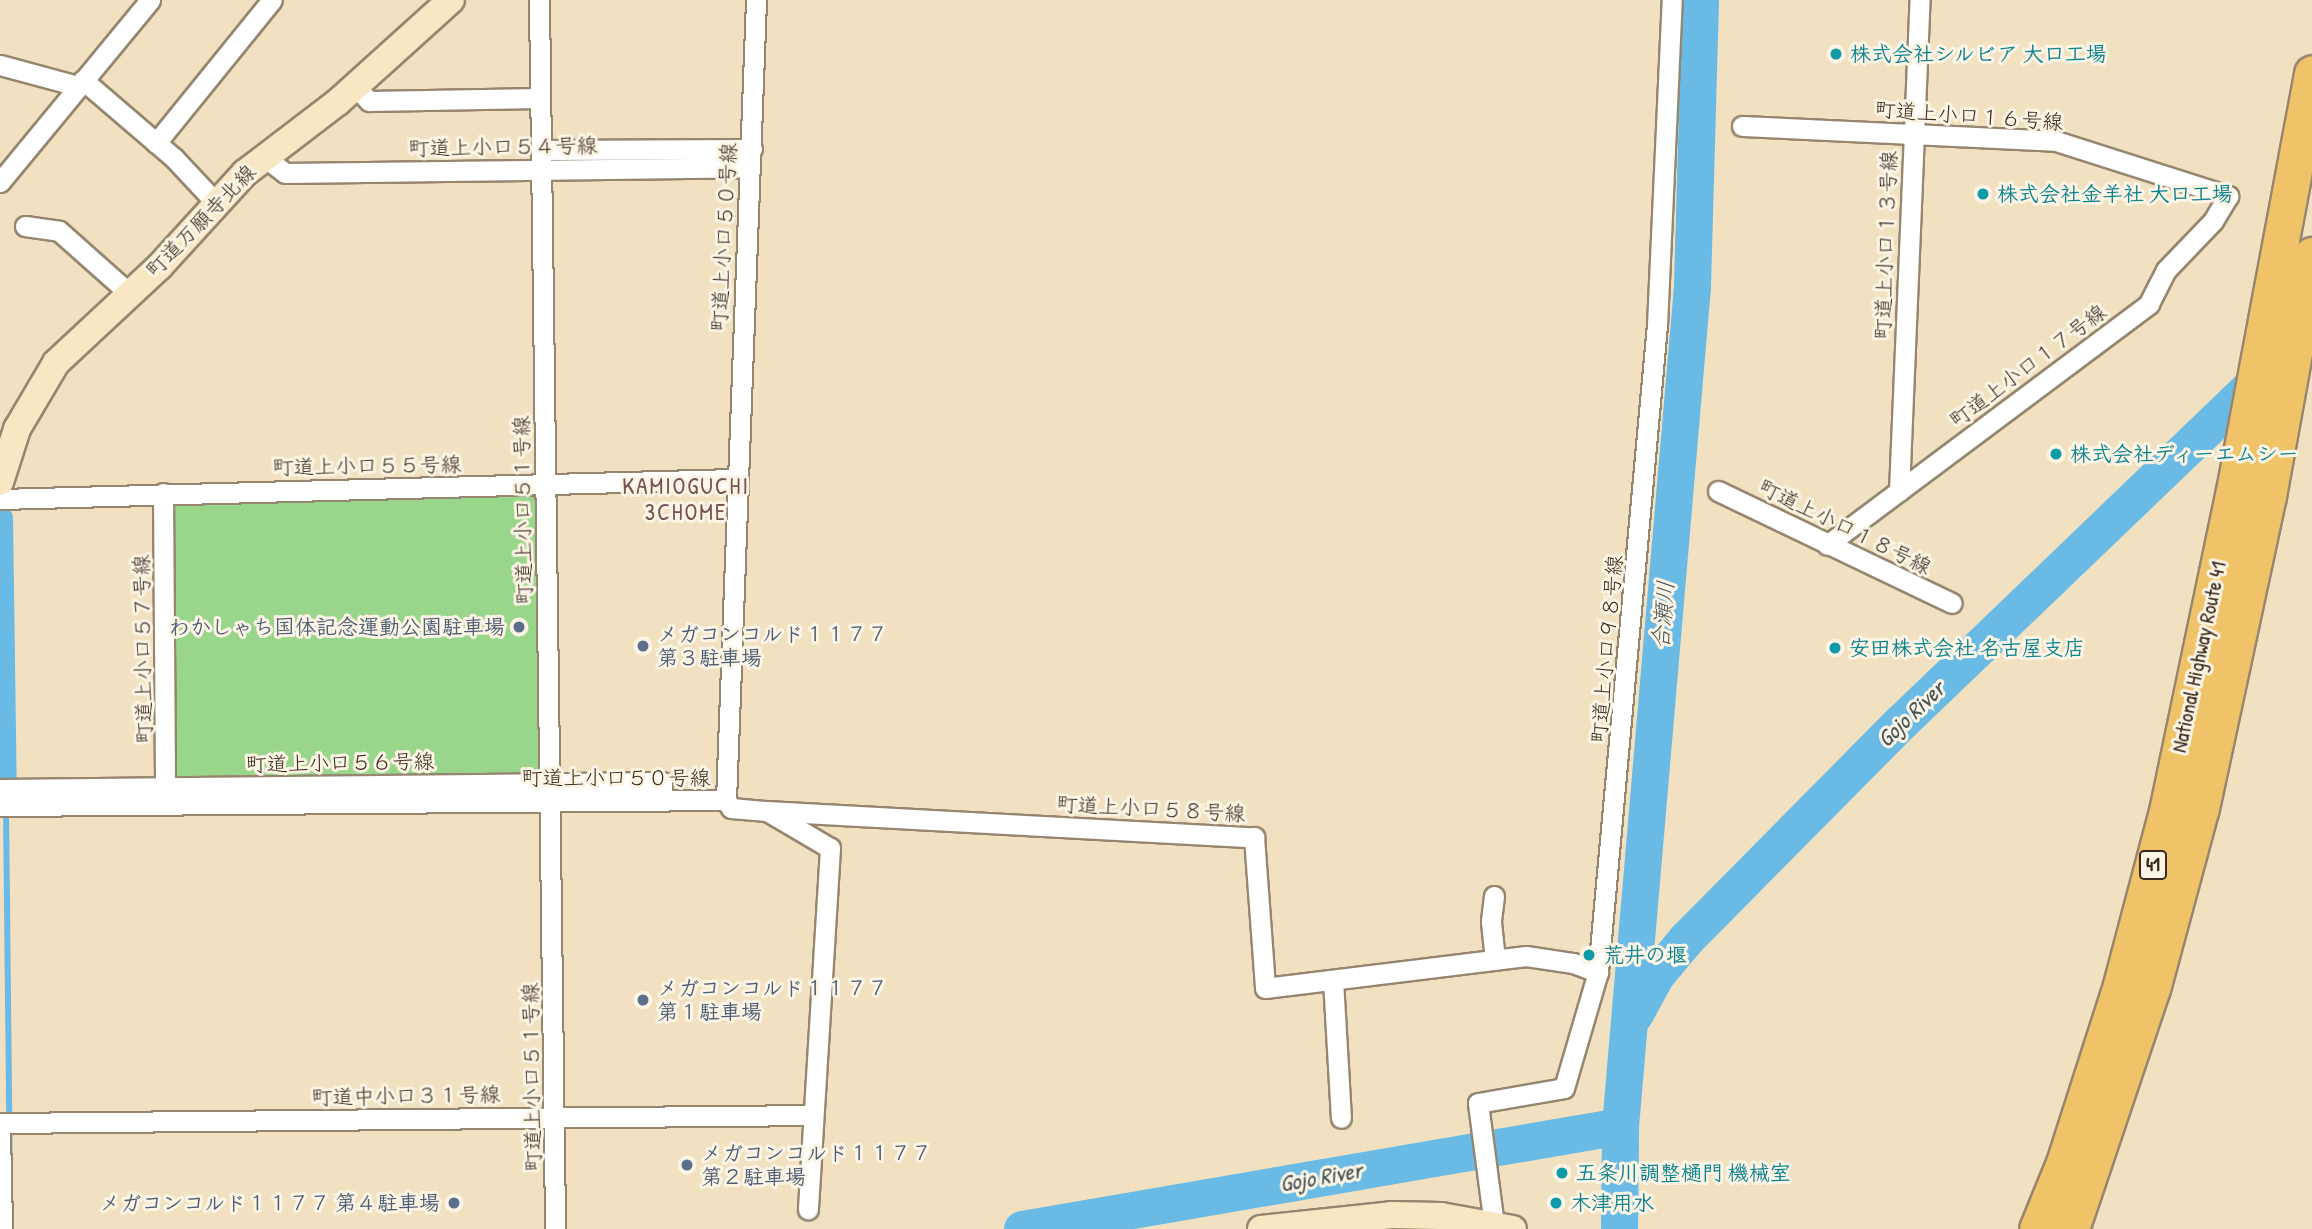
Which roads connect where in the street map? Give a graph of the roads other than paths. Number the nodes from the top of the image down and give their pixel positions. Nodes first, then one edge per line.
1 (150, 0) edge
2 (272, 0) edge
3 (451, 0) edge
4 (539, 0) edge
5 (756, 0) edge
6 (1672, 0) edge
7 (1920, 0) edge
8 (0, 65) edge
9 (2312, 73) edge
10 (81, 83) junction
11 (355, 86) junction
12 (540, 98) junction
13 (1742, 126) dead end
14 (1914, 133) junction
15 (156, 143) junction
16 (264, 157) junction
17 (750, 158) junction
18 (541, 160) junction
19 (0, 182) edge
20 (2228, 196) joint
21 (216, 203) junction
22 (25, 226) dead end
23 (2312, 255) edge
24 (130, 294) junction
25 (736, 479) junction
26 (0, 482) edge
27 (545, 485) junction
28 (1718, 491) dead end
29 (1899, 491) junction
30 (163, 493) junction
31 (0, 499) edge
32 (1827, 545) junction
33 (1952, 603) dead end
34 (0, 789) edge
35 (551, 792) junction
36 (166, 796) junction
37 (662, 800) joint
38 (726, 800) junction
39 (0, 806) edge
40 (767, 811) junction
41 (1494, 896) dead end
42 (1495, 960) junction
43 (1598, 972) junction
44 (1333, 980) junction
45 (812, 1115) junction
46 (555, 1117) junction
47 (1341, 1118) dead end
48 (0, 1123) edge
49 (0, 1130) edge
50 (808, 1209) dead end
51 (1504, 1227) edge
52 (2, 1229) edge
53 (555, 1229) edge
54 (1261, 1229) edge
55 (2037, 1229) edge
56 (2071, 1229) edge

1 - 10 street
2 - 15 street
3 - 11 street, 町道万願寺北線
4 - 12 street, 町道上小口５１号線
5 - 17 street, 町道上小口５０号線
6 - 43 street, 町道上小口９８号線
7 - 14 street, 町道上小口１３号線
8 - 10 street
9 - 55 highway, National Highway Route 41 / 41
10 - 15 street
10 - 19 street
11 - 12 street
11 - 16 street, 町道万願寺北線
12 - 18 street, 町道上小口５１号線
13 - 14 street, 町道上小口１６号線
14 - 20 street, 町道上小口１６号線
14 - 29 street, 町道上小口１３号線
15 - 21 street
16 - 18 street, 町道上小口５４号線
16 - 21 street, 町道万願寺北線
17 - 18 street, 町道上小口５４号線
17 - 25 street, 町道上小口５０号線
18 - 27 street, 町道上小口５１号線
20 - 29 street, 町道上小口１７号線
21 - 24 street, 町道万願寺北線
22 - 24 street
23 - 56 highway, National Highway Route 41 / 41
24 - 26 street, 町道万願寺北線
25 - 27 street, 町道上小口５５号線
25 - 38 street, 町道上小口５０号線
27 - 30 street, 町道上小口５５号線
27 - 35 street, 町道上小口５１号線
28 - 32 street, 町道上小口１８号線
29 - 32 street, 町道上小口１７号線
30 - 31 street, 町道上小口５５号線
30 - 36 street, 町道上小口５７号線
32 - 33 street, 町道上小口１８号線
34 - 36 street, 町道上小口５６号線
35 - 36 street, 町道上小口５６号線
35 - 37 street, 町道上小口５６号線
35 - 46 street, 町道上小口５１号線
36 - 39 street
37 - 38 street, 町道上小口５０号線
38 - 40 street
40 - 44 street, 町道上小口５８号線
40 - 45 street
41 - 42 street
42 - 43 street, 町道上小口５８号線
42 - 44 street, 町道上小口５８号線
43 - 51 street, 町道上小口９８号線
44 - 47 street
45 - 46 street, 町道中小口３１号線
45 - 50 street
46 - 48 street, 町道中小口３１号線
46 - 53 street, 町道上小口５１号線
49 - 52 street
51 - 54 street

